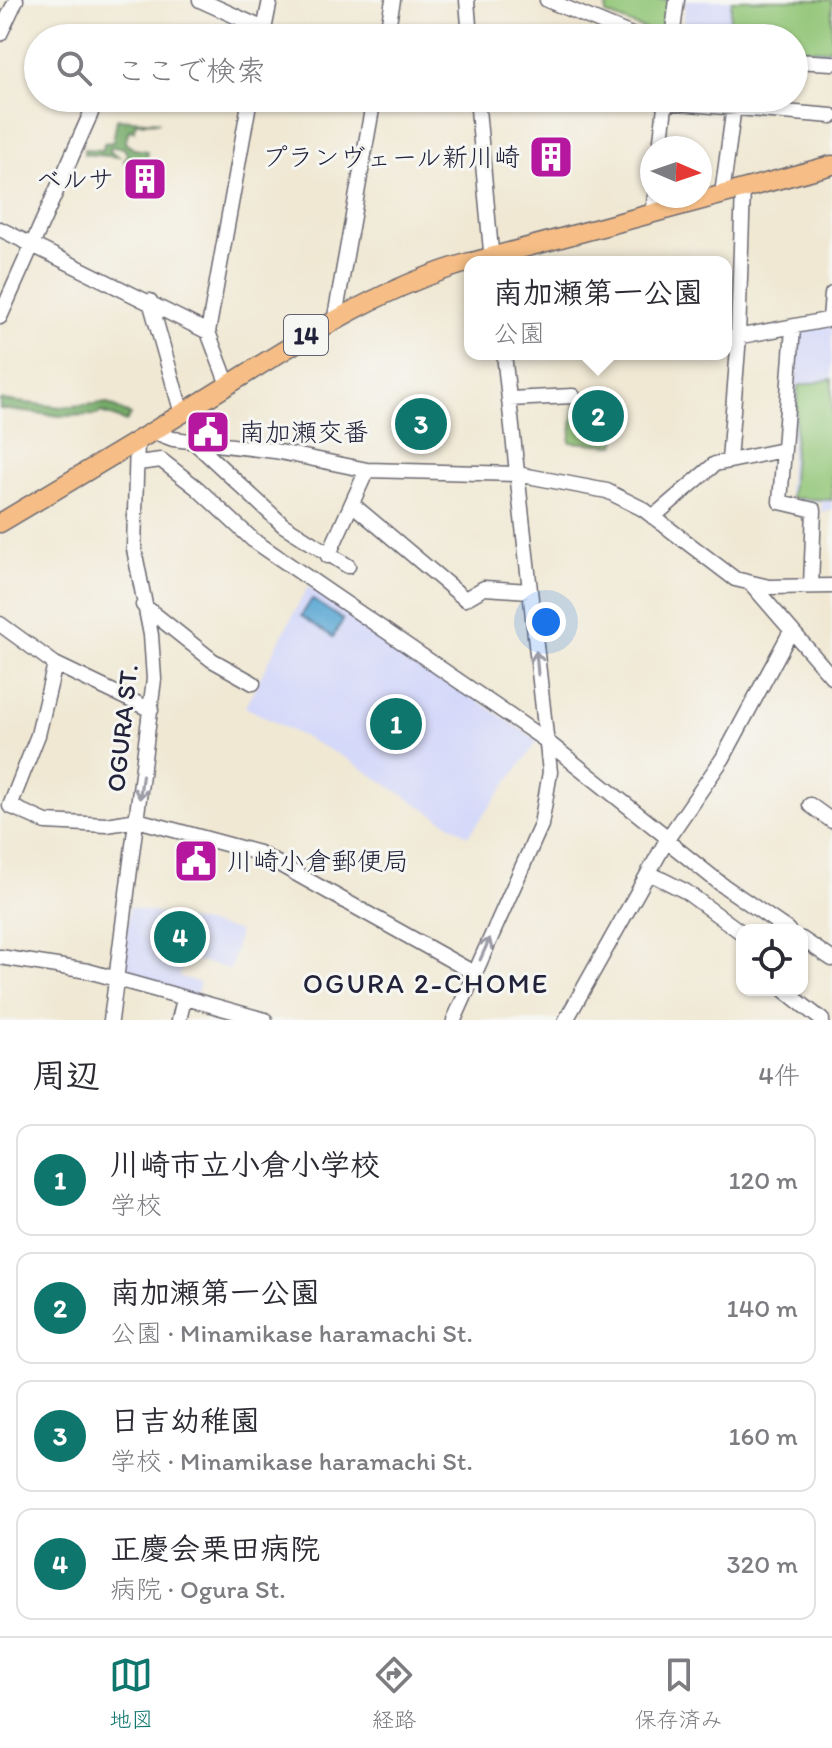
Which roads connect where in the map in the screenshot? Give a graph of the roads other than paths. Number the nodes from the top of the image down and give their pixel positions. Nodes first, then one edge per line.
1 (16, 0) edge
2 (270, 0) edge
3 (393, 0) edge
4 (467, 0) edge
5 (677, 0) edge
6 (204, 1) edge
7 (550, 1) edge
8 (246, 24) edge
9 (265, 24) edge
10 (389, 24) edge
11 (469, 24) edge
12 (605, 24) edge
13 (674, 24) edge
14 (0, 34) edge
15 (808, 62) edge
16 (832, 63) edge
17 (247, 112) edge
18 (372, 112) edge
19 (478, 112) edge
20 (664, 112) edge
21 (734, 112) edge
22 (802, 112) edge
23 (91, 113) dead end
24 (832, 116) edge
25 (662, 136) edge
26 (832, 165) edge
27 (743, 188) junction
28 (722, 194) junction
29 (712, 195) edge
30 (642, 208) edge
31 (0, 229) edge
32 (33, 247) junction
33 (492, 256) edge
34 (501, 256) edge
35 (464, 264) edge
36 (832, 294) edge
37 (150, 301) junction
38 (0, 317) edge
39 (335, 317) junction
40 (831, 319) edge
41 (793, 328) junction
42 (208, 332) junction
43 (734, 337) edge
44 (505, 360) edge
45 (228, 385) junction
46 (573, 396) dead end
47 (509, 399) junction
48 (182, 414) junction
49 (154, 432) junction
50 (137, 441) junction
51 (194, 442) junction
52 (783, 450) junction
53 (729, 460) junction
54 (138, 463) junction
55 (367, 470) junction
56 (517, 474) junction
57 (352, 504) junction
58 (653, 517) junction
59 (0, 523) edge
60 (328, 556) junction
61 (348, 566) dead end
62 (811, 585) junction
63 (753, 586) junction
64 (832, 586) edge
65 (530, 591) junction
66 (143, 605) junction
67 (0, 624) edge
68 (791, 631) junction
69 (55, 664) junction
70 (832, 677) edge
71 (253, 683) dead end
72 (151, 710) junction
73 (545, 740) junction
74 (810, 805) dead end
75 (137, 820) junction
76 (832, 821) edge
77 (668, 839) junction
78 (649, 873) junction
79 (779, 924) edge
80 (736, 929) edge
81 (808, 943) edge
82 (0, 957) edge
83 (832, 959) edge
84 (474, 973) junction
85 (114, 978) junction
86 (792, 996) edge
87 (184, 999) junction
88 (111, 1020) edge
89 (179, 1020) edge
90 (265, 1020) edge
91 (454, 1020) edge
92 (566, 1020) edge
93 (822, 1020) edge

1 - 14 street
2 - 9 street
3 - 10 street
4 - 11 street
5 - 13 street
6 - 8 street
7 - 12 street
15 - 16 street
17 - 42 street
18 - 39 street
19 - 33 street
20 - 25 street
21 - 28 street
22 - 24 street
23 - 32 street
26 - 27 main road, 14
27 - 28 main road, 14
27 - 43 street
28 - 29 main road, 14
30 - 34 main road, 14
31 - 32 street
32 - 37 street
32 - 38 street
35 - 39 main road, 14
36 - 40 street
37 - 42 street
37 - 48 street
39 - 45 main road, 14
40 - 41 street
41 - 43 street
41 - 52 street
42 - 45 street
43 - 53 street
44 - 47 street
45 - 48 main road, 14
46 - 47 street
47 - 56 street
48 - 49 main road, 14
49 - 50 main road, 14
49 - 51 street
50 - 54 street, OGURA ST.
50 - 59 main road, 14
51 - 55 street
51 - 60 street
52 - 53 street
52 - 62 street
53 - 58 street
54 - 66 street, OGURA ST.
54 - 73 street
55 - 56 street
55 - 57 street
56 - 58 street
56 - 65 street
57 - 60 street
57 - 65 street
58 - 63 street
60 - 61 street
62 - 63 street
62 - 64 street
63 - 68 street
73 -> 65 street
66 - 71 street
66 - 72 street, OGURA ST.
67 - 69 street
68 - 70 street
68 - 77 street
69 - 72 street
69 - 75 street
72 -> 75 street, OGURA ST.
73 - 77 street
84 -> 73 street
74 - 76 street
75 - 84 street
75 - 85 street, OGURA ST.
77 - 78 street
77 - 79 street
78 - 80 street
78 - 92 street
81 - 83 street
82 - 85 street
84 - 91 street
85 - 87 street
85 - 88 street, OGURA ST.
86 - 93 street
87 - 89 street
87 - 90 street

